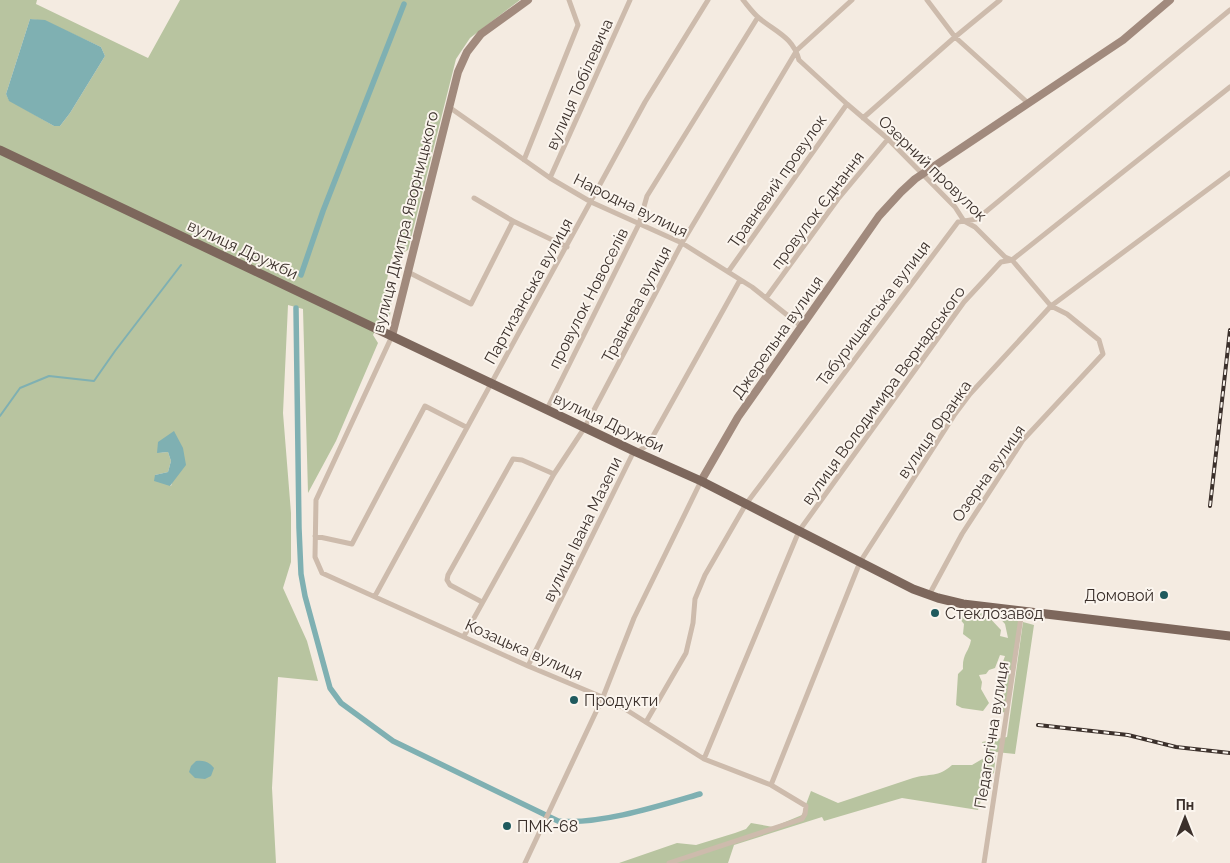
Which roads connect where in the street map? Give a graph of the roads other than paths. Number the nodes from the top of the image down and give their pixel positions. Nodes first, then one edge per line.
1 (528, 0) edge
2 (569, 0) edge
3 (630, 0) edge
4 (708, 0) edge
5 (743, 0) edge
6 (852, 0) edge
7 (927, 0) edge
8 (1000, 0) edge
9 (1170, 0) edge
10 (1230, 10) edge
11 (758, 17) junction
12 (955, 37) junction
13 (797, 50) junction
14 (1230, 87) edge
15 (1028, 103) junction
16 (847, 104) junction
17 (449, 107) junction
18 (863, 118) junction
19 (888, 139) junction
20 (0, 150) edge
21 (524, 160) junction
22 (1230, 173) edge
23 (923, 174) junction
24 (550, 178) junction
25 (474, 198) dead end
26 (591, 202) junction
27 (964, 221) junction
28 (513, 222) junction
29 (639, 224) junction
30 (682, 243) junction
31 (566, 247) junction
32 (1012, 260) junction
33 (408, 272) junction
34 (728, 272) junction
35 (740, 280) junction
36 (766, 298) junction
37 (1051, 306) junction
38 (801, 326) junction
39 (392, 336) junction
40 (1103, 354) joint
41 (492, 384) junction
42 (547, 409) junction
43 (466, 427) junction
44 (585, 427) junction
45 (636, 452) junction
46 (554, 474) junction
47 (701, 481) junction
48 (746, 504) junction
49 (800, 531) junction
50 (315, 536) junction
51 (315, 557) joint
52 (860, 562) junction
53 (928, 595) junction
54 (375, 596) junction
55 (482, 602) junction
56 (1022, 611) junction
57 (464, 636) junction
58 (1230, 636) edge
59 (528, 666) junction
60 (603, 698) junction
61 (646, 722) junction
62 (704, 759) junction
63 (770, 785) junction
64 (526, 863) edge
65 (669, 863) edge
66 (984, 863) edge

1 - 17 street, вулиця Дмитра Яворницького
2 - 21 street
3 - 24 street, вулиця Тобілевича
4 - 26 street, Партизанська вулиця
5 - 11 street, Озерний провулок
6 - 13 street, Травнева вулиця
7 - 12 street
8 - 12 street
9 - 15 street, Джерельна вулиця
10 - 27 street, Табурищанська вулиця
11 - 13 street, Озерний провулок
11 - 29 street, провулок Новоселів
12 - 15 street
12 - 18 street
13 - 16 street, Озерний провулок
13 - 30 street, Травнева вулиця
14 - 32 street, вулиця Володимира Вернадського
15 - 23 street, Джерельна вулиця
16 - 18 street, Озерний провулок
16 - 34 street, Травневий провулок
17 - 21 street, Народна вулиця
17 - 33 street, вулиця Дмитра Яворницького
18 - 19 street, Озерний провулок
19 - 23 street, Озерний провулок
19 - 36 street, провулок Єднання
20 - 39 main road, вулиця Дружби
21 - 24 street, Народна вулиця
22 - 37 street, вулиця Франка
23 - 27 street, Озерний провулок
23 - 38 street, Джерельна вулиця
24 - 26 street, Народна вулиця
25 - 28 street
26 - 29 street, Народна вулиця
26 - 31 street, Партизанська вулиця
27 - 32 street, Озерний провулок
27 - 48 street, Табурищанська вулиця
28 - 31 street
28 - 33 street
29 - 30 street, Народна вулиця
29 - 42 street, провулок Новоселів
30 - 34 street, Народна вулиця
30 - 44 street, Травнева вулиця
31 - 41 street, Партизанська вулиця
32 - 37 street, Озерний провулок
32 - 49 street, вулиця Володимира Вернадського
33 - 39 street, вулиця Дмитра Яворницького
34 - 35 street, Народна вулиця
35 - 36 street, Народна вулиця
35 - 45 street, вулиця Івана Мазепи
36 - 38 street, Народна вулиця
37 - 40 street, Озерний провулок
37 - 52 street, вулиця Франка
38 - 47 street, Джерельна вулиця
39 - 41 main road, вулиця Дружби
39 - 50 street, вулиця Дмитра Яворницького
40 - 53 street, Озерна вулиця
41 - 42 main road, вулиця Дружби
41 - 43 street, Партизанська вулиця
42 - 44 main road, вулиця Дружби
43 - 50 street
43 - 54 street, Партизанська вулиця
44 - 45 main road, вулиця Дружби
44 - 46 street, Травнева вулиця
45 - 47 main road, вулиця Дружби
45 - 59 street, вулиця Івана Мазепи
46 - 55 street, Травнева вулиця
46 - 55 street
47 - 48 main road, вулиця Дружби
47 - 60 street, Джерельна вулиця
48 - 49 main road, вулиця Дружби
48 - 61 street, Табурищанська вулиця
49 - 52 main road, вулиця Дружби
49 - 62 street, вулиця Володимира Вернадського
50 - 51 street, вулиця Дмитра Яворницького
51 - 54 street, Козацька вулиця
52 - 53 main road, вулиця Дружби
52 - 63 street, вулиця Франка
53 - 56 main road, вулиця Дружби
54 - 57 street, Козацька вулиця
55 - 57 street, Травнева вулиця
56 - 58 main road, вулиця Дружби
56 - 66 street, Педагогічна вулиця
57 - 59 street, Козацька вулиця
59 - 60 street, Козацька вулиця
60 - 61 street, Козацька вулиця
60 - 64 street, Джерельна вулиця
61 - 62 street, Козацька вулиця
62 - 63 street, Козацька вулиця
63 - 65 street, Козацька вулиця

